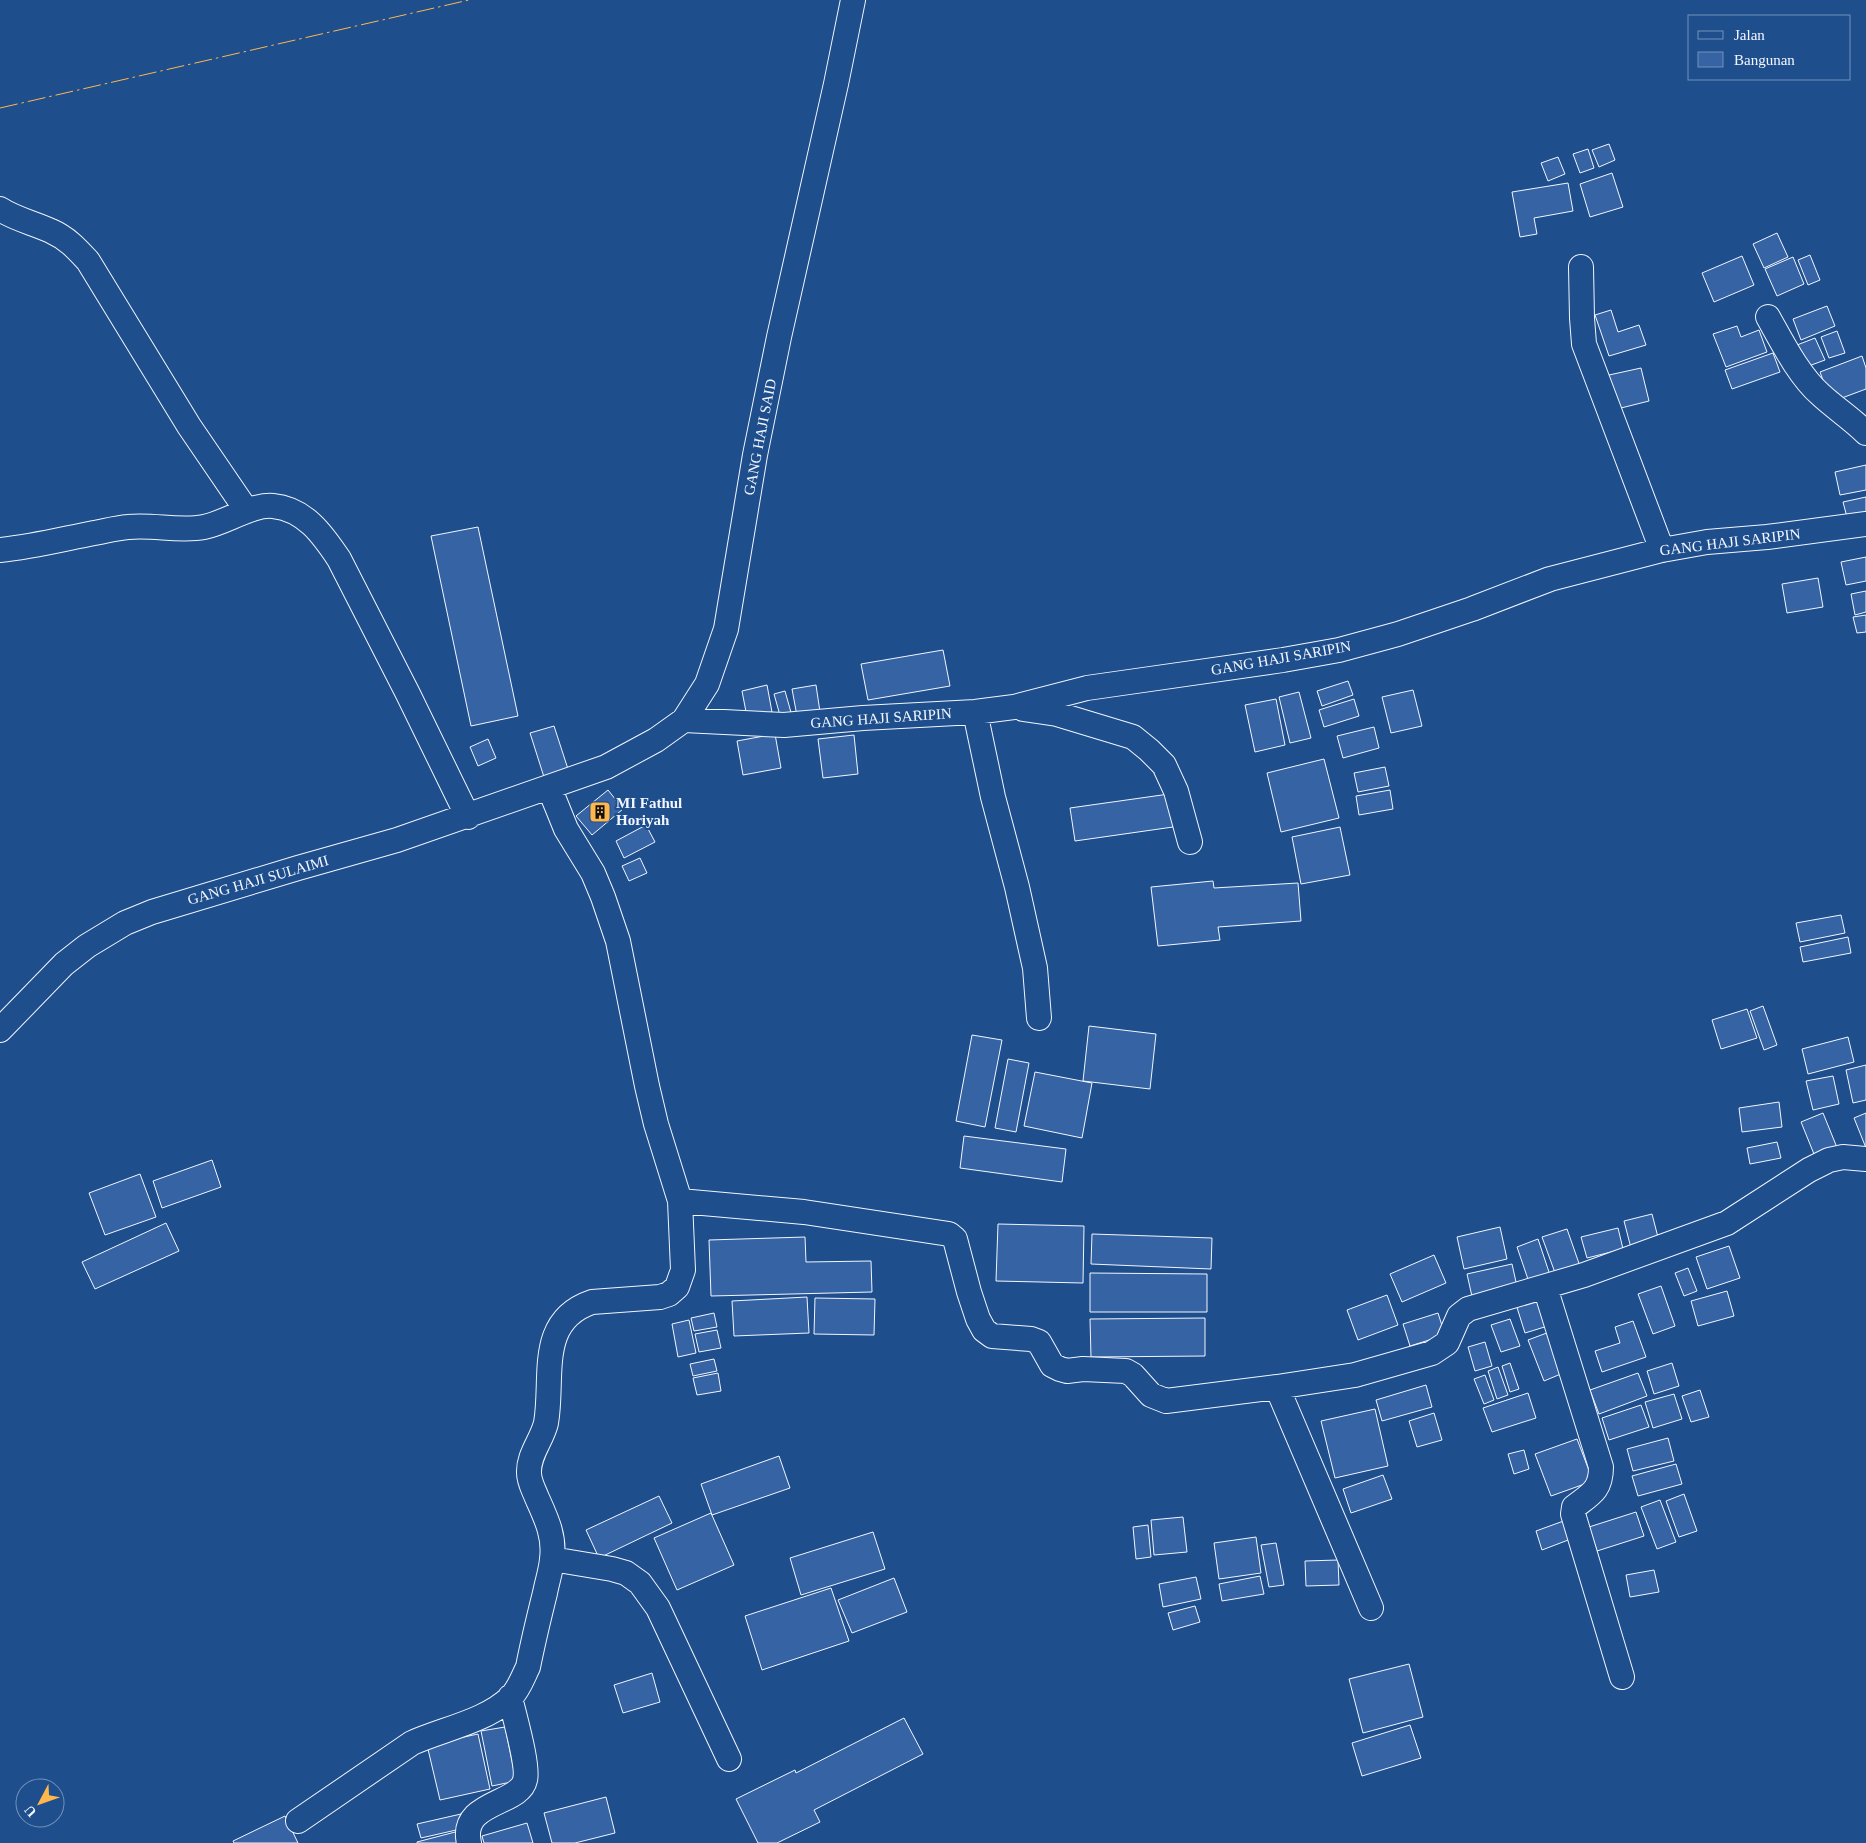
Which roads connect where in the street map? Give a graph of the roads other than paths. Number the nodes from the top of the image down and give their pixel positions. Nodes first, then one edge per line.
1 (853, 0) edge
2 (0, 208) edge
3 (1581, 267) dead end
4 (1768, 317) dead end
5 (1866, 433) edge
6 (247, 511) junction
7 (1866, 524) edge
8 (0, 550) edge
9 (1662, 550) junction
10 (1014, 707) junction
11 (976, 712) junction
12 (684, 720) junction
13 (549, 787) junction
14 (468, 817) junction
15 (1190, 842) dead end
16 (1039, 1018) dead end
17 (0, 1030) edge
18 (1866, 1159) edge
19 (680, 1201) junction
20 (1545, 1287) junction
21 (1277, 1387) junction
22 (552, 1559) junction
23 (1371, 1608) dead end
24 (1622, 1678) dead end
25 (510, 1697) junction
26 (729, 1759) dead end
27 (298, 1821) dead end
28 (469, 1843) edge

1 - 12 street, GANG HAJI SAID
2 - 6 street
3 - 9 street
4 - 5 street
6 - 8 street
6 - 14 street
7 - 9 street, GANG HAJI SARIPIN
9 - 10 street, GANG HAJI SARIPIN
10 - 11 street, GANG HAJI SARIPIN
10 - 15 street
11 - 12 street, GANG HAJI SARIPIN
11 - 16 street
12 - 13 street, GANG HAJI SAID
13 - 14 street, GANG HAJI SULAIMI
13 - 19 street
14 - 17 street, GANG HAJI SULAIMI
18 - 20 street
19 - 21 street
19 - 22 street
20 - 21 street
20 - 24 street
21 - 23 street
22 - 25 street
22 - 26 street
25 - 27 street
25 - 28 street

